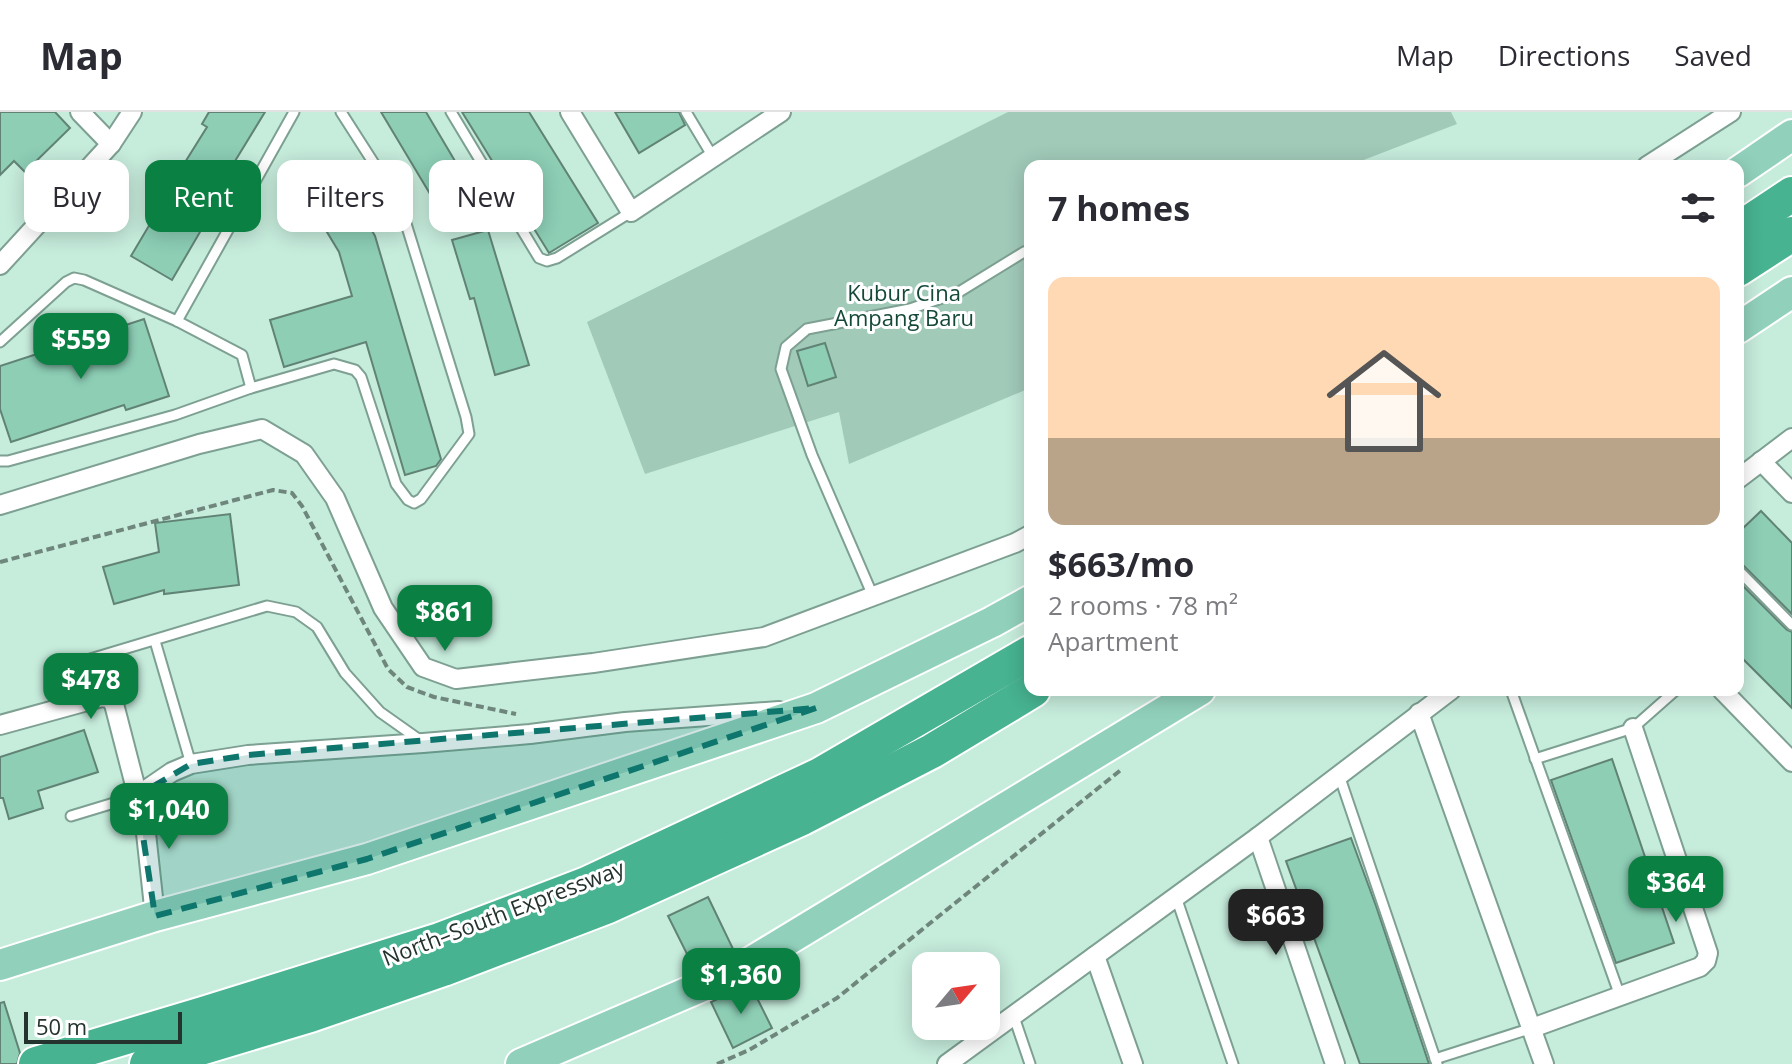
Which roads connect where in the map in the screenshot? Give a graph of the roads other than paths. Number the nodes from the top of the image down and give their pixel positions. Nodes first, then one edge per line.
1 (80, 112) edge
2 (132, 112) edge
3 (294, 112) edge
4 (341, 112) edge
5 (451, 112) edge
6 (570, 112) edge
7 (686, 112) edge
8 (781, 112) edge
9 (1731, 112) edge
10 (1792, 135) edge
11 (111, 144) junction
12 (713, 157) junction
13 (1656, 160) edge
14 (1744, 168) edge
15 (1792, 194) edge
16 (631, 212) junction
17 (1744, 226) edge
18 (1792, 234) edge
19 (1024, 252) edge
20 (0, 265) edge
21 (1744, 265) edge
22 (1792, 292) edge
23 (177, 321) junction
24 (1744, 324) edge
25 (0, 342) edge
26 (251, 388) junction
27 (1792, 438) edge
28 (0, 461) edge
29 (1761, 461) junction
30 (1744, 474) edge
31 (1792, 493) edge
32 (0, 505) edge
33 (1024, 538) edge
34 (1744, 576) edge
35 (873, 596) junction
36 (1024, 604) edge
37 (1792, 625) edge
38 (155, 641) junction
39 (1024, 656) edge
40 (77, 663) dead end
41 (1024, 695) edge
42 (1190, 696) edge
43 (1443, 696) edge
44 (1513, 696) edge
45 (1669, 696) edge
46 (1728, 696) edge
47 (816, 708) junction
48 (1419, 713) junction
49 (0, 725) edge
50 (1633, 728) junction
51 (423, 743) junction
52 (1535, 759) junction
53 (1792, 762) edge
54 (191, 764) junction
55 (1339, 775) junction
56 (137, 796) junction
57 (71, 816) dead end
58 (1258, 837) junction
59 (1176, 897) junction
60 (155, 916) junction
61 (1095, 956) junction
62 (0, 965) edge
63 (1620, 996) junction
64 (1013, 1014) junction
65 (1532, 1028) junction
66 (1436, 1062) edge
67 (36, 1064) edge
68 (147, 1064) edge
69 (521, 1064) edge
70 (947, 1064) edge
71 (1030, 1064) edge
72 (1133, 1064) edge
73 (1233, 1064) edge
74 (1335, 1064) edge
75 (1544, 1064) edge

1 - 11 street
2 - 11 street
3 - 23 lane
4 - 26 lane
5 - 16 lane
6 - 16 street
7 - 12 lane
8 - 12 street
9 - 13 street
10 - 14 main road
11 - 20 street
12 - 16 street
15 - 17 highway
18 - 21 highway
19 - 35 lane
22 - 24 main road
23 - 25 lane
23 - 26 lane
26 - 28 lane
27 - 29 street
29 - 30 street
29 - 31 street
32 - 35 street
33 - 35 street
34 - 37 lane
36 - 47 main road
38 - 40 lane
38 - 51 lane
38 - 54 lane
39 - 67 highway, North–South Expressway
41 - 68 highway, North–South Expressway
42 - 69 main road
43 - 48 street
44 - 52 lane
45 - 50 lane
46 - 53 street
47 - 51 street
47 - 60 main road
48 - 55 street
48 - 65 street
49 - 56 street
50 - 52 lane
50 - 63 street
51 - 54 street
52 - 63 lane
54 - 56 street
55 - 58 street
55 - 66 lane
56 - 57 lane
56 - 60 street
58 - 59 street
58 - 74 street
59 - 61 street
59 - 73 lane
60 - 62 main road
61 - 64 street
61 - 72 street
63 - 65 street
64 - 70 street
64 - 71 lane
65 - 66 lane
65 - 75 street

